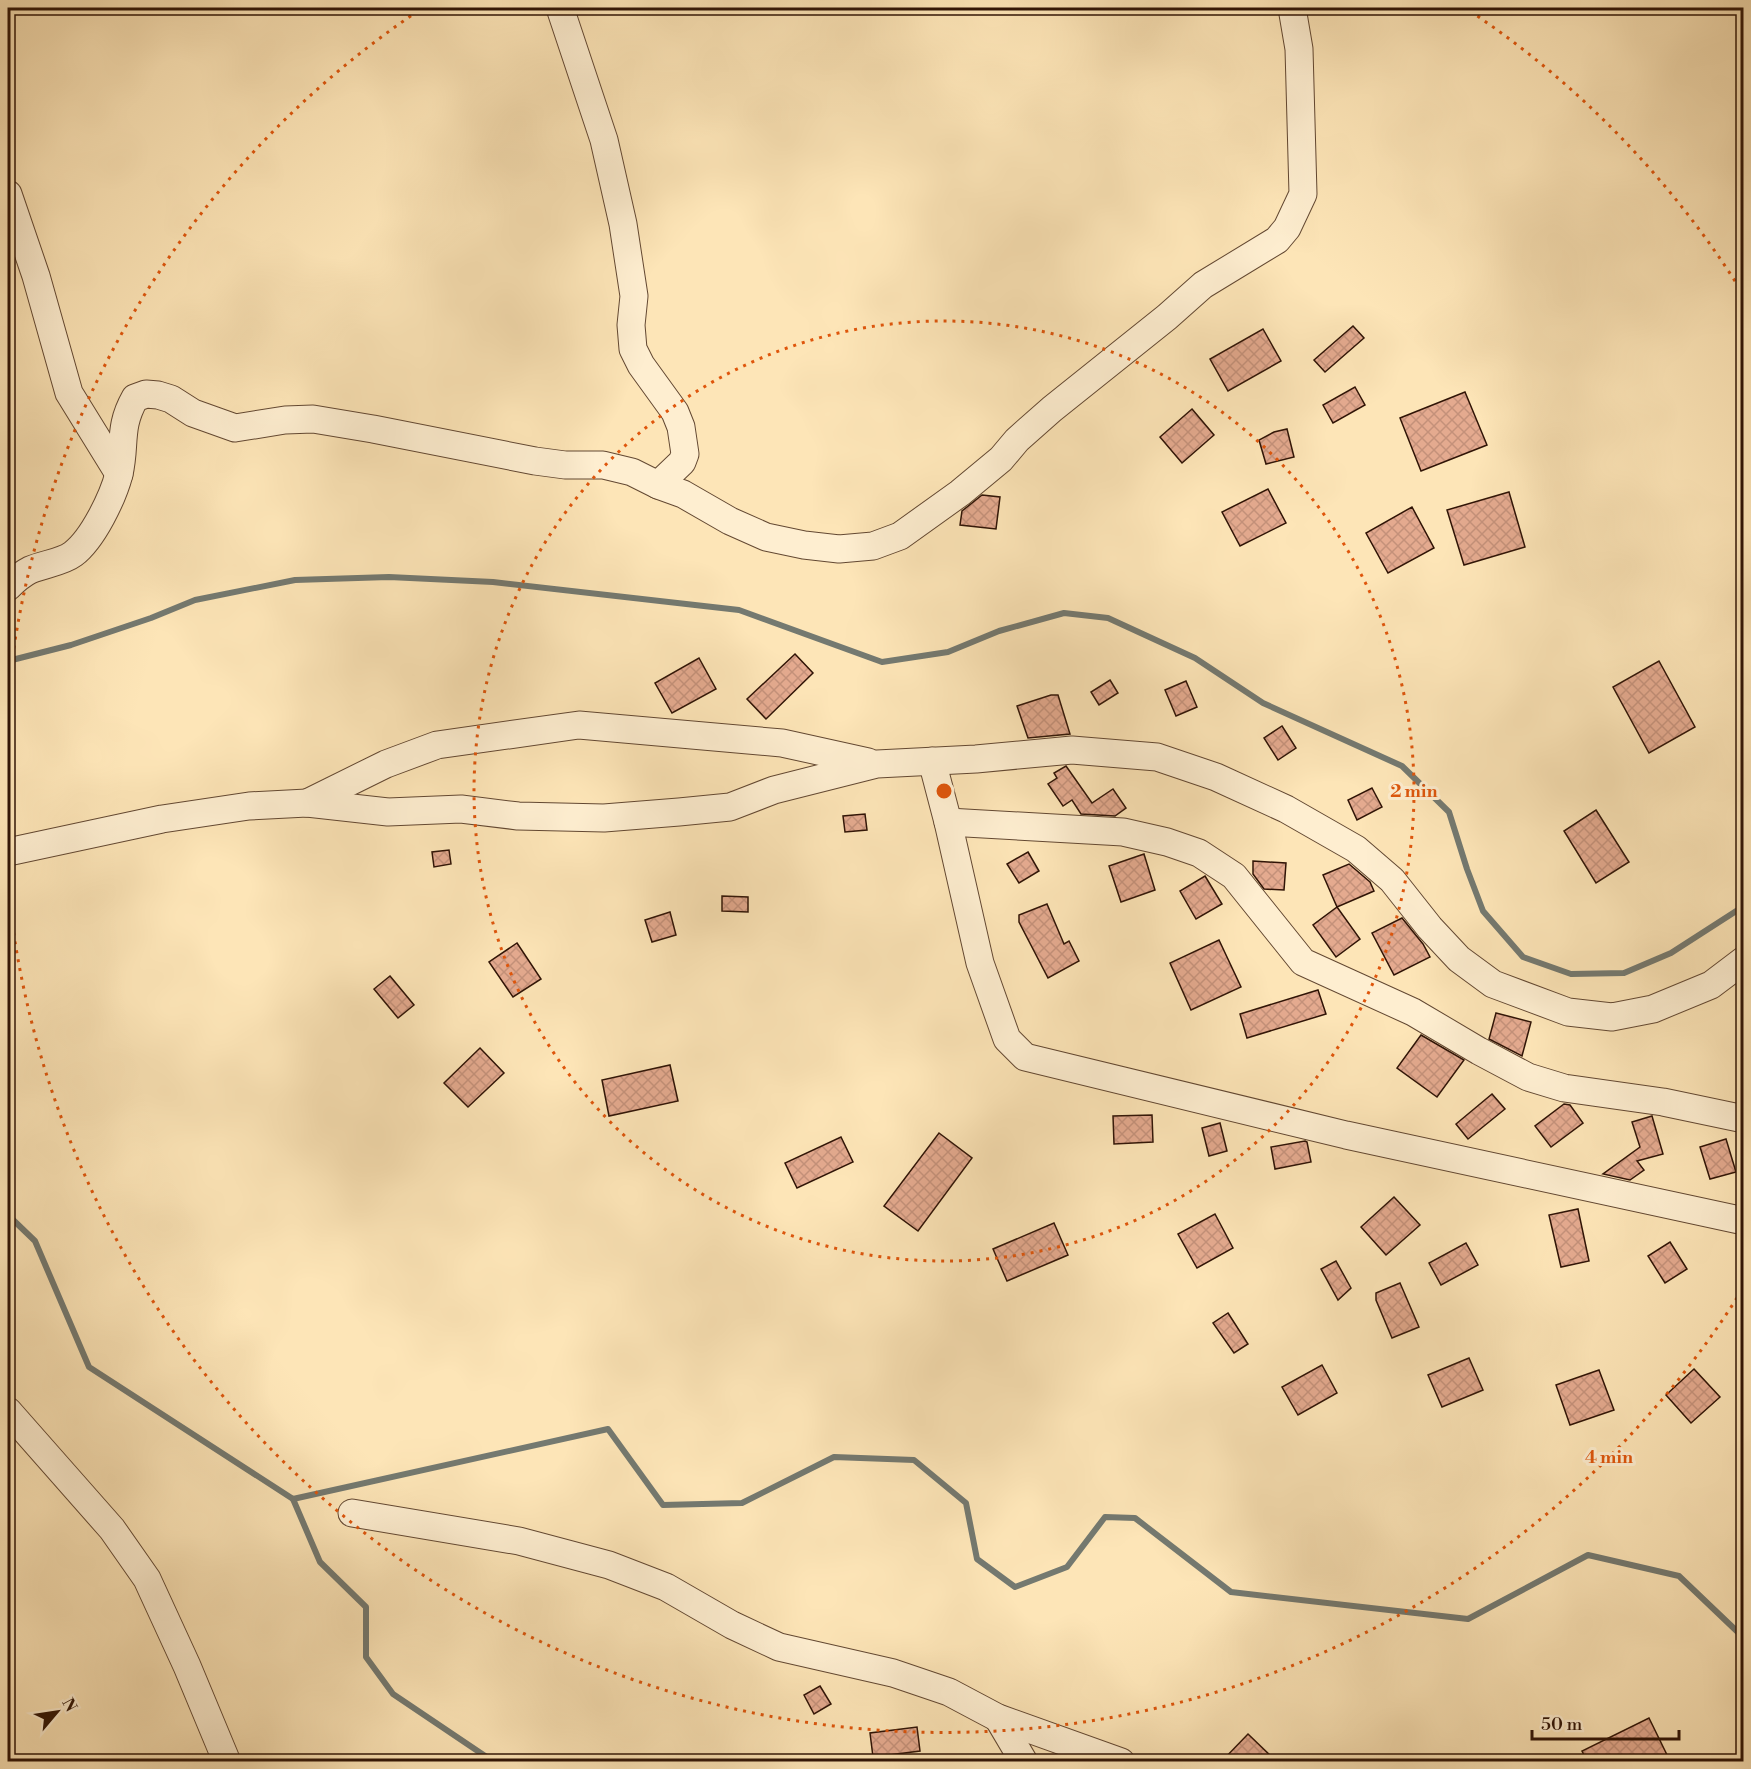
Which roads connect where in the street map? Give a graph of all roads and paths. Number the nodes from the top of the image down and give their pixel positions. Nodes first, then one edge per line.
1 (560, 8) edge
2 (1292, 8) edge
3 (8, 194) edge
4 (685, 454) junction
5 (119, 474) junction
6 (658, 485) junction
7 (708, 510) junction
8 (8, 587) edge
9 (932, 761) junction
10 (877, 764) junction
11 (307, 803) junction
12 (948, 822) junction
13 (8, 852) edge
14 (1743, 960) edge
15 (1743, 1119) edge
16 (1743, 1221) edge
17 (8, 1411) edge
18 (352, 1513) dead end
19 (998, 1718) junction
20 (227, 1761) edge
21 (1024, 1761) edge
22 (1121, 1761) edge

1 - 4 street
2 - 7 street
3 - 5 street
4 - 6 street
4 - 7 street
5 - 6 street
5 - 8 street
6 - 7 street
9 - 10 street
9 - 12 street
9 - 14 street
10 - 11 street
10 - 11 street
11 - 13 street
12 - 15 street
12 - 16 street
17 - 20 street
18 - 19 street
19 - 21 street
19 - 22 street

